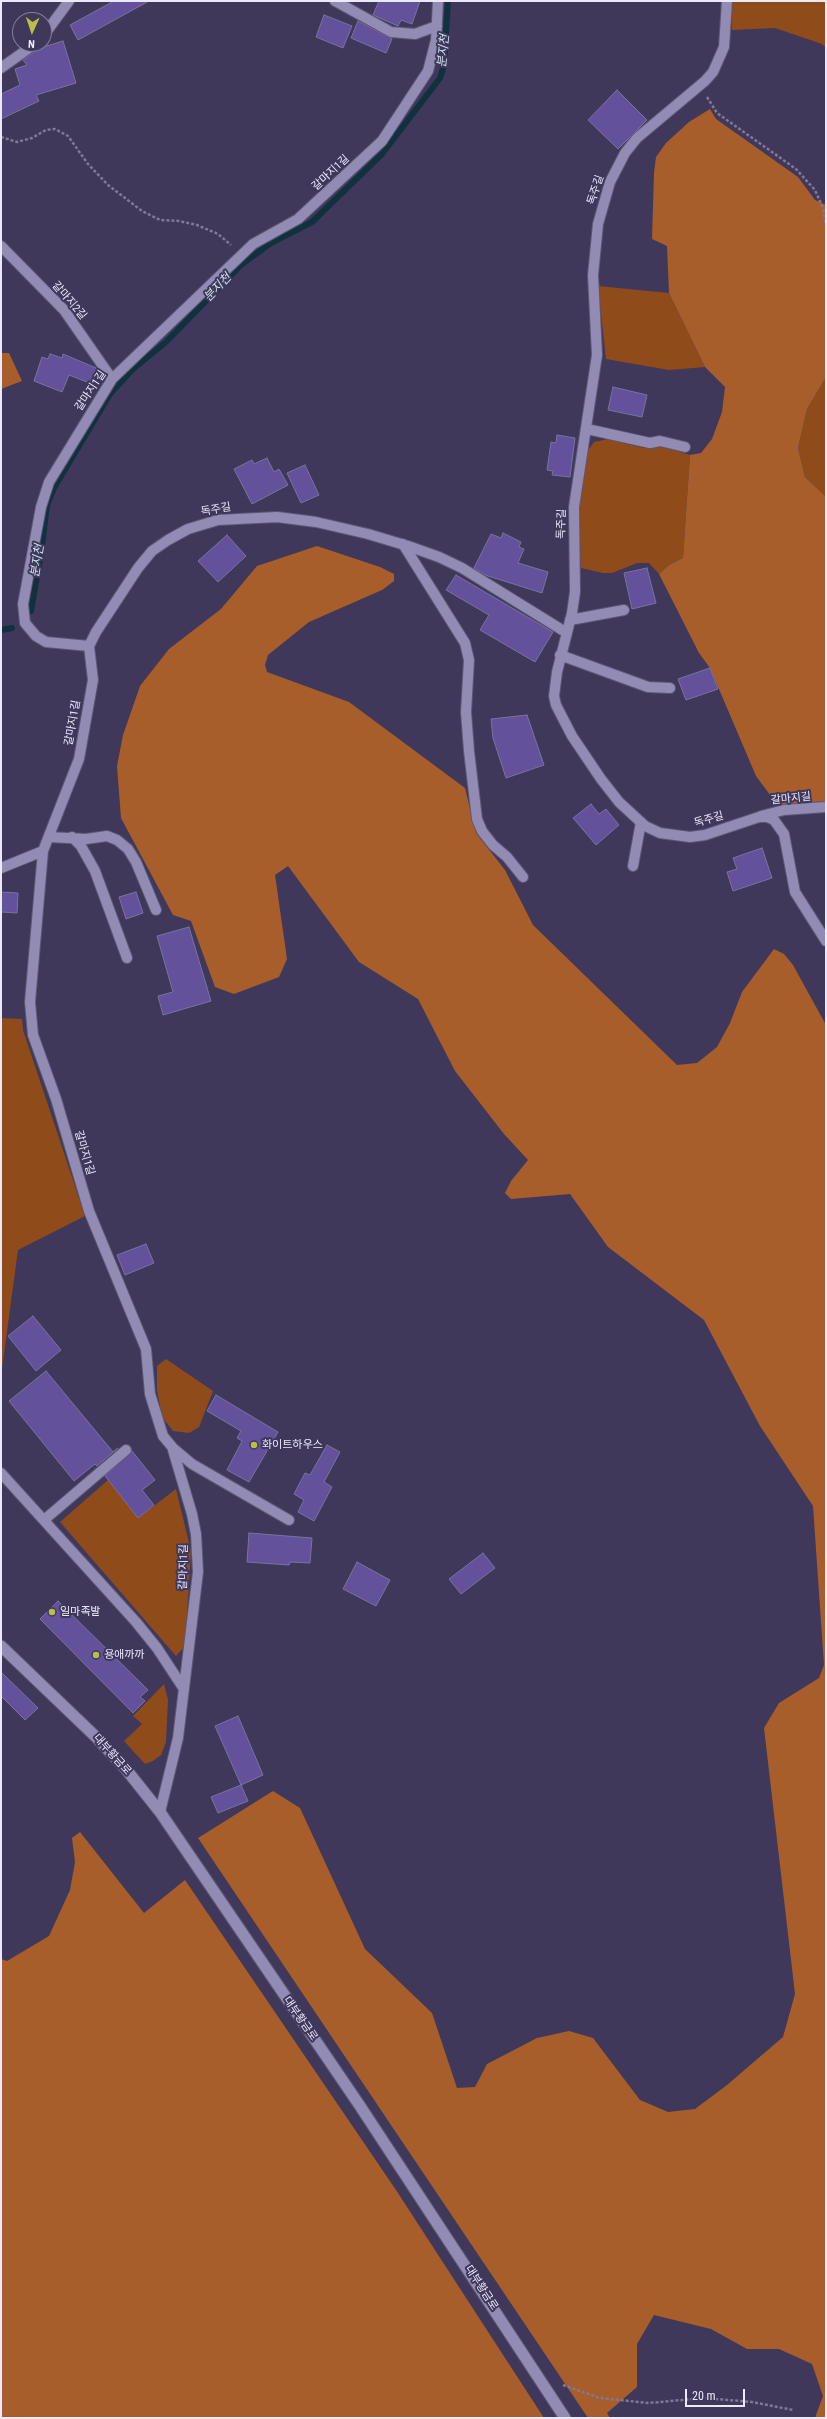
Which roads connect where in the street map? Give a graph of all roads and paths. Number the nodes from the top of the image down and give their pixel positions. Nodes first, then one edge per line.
1 (68, 1) edge
2 (334, 1) edge
3 (438, 1) edge
4 (727, 1) edge
5 (52, 24) edge
6 (437, 26) junction
7 (24, 52) edge
8 (1, 68) edge
9 (705, 81) junction
10 (1, 137) edge
11 (826, 226) edge
12 (1, 246) edge
13 (238, 257) junction
14 (112, 378) junction
15 (587, 429) junction
16 (685, 446) dead end
17 (403, 544) junction
18 (624, 610) dead end
19 (570, 620) junction
20 (567, 633) junction
21 (89, 646) junction
22 (560, 655) junction
23 (670, 688) dead end
24 (826, 807) edge
25 (759, 817) junction
26 (641, 822) junction
27 (49, 837) junction
28 (72, 837) junction
29 (43, 851) junction
30 (633, 866) dead end
31 (1, 868) edge
32 (523, 877) dead end
33 (156, 910) dead end
34 (826, 941) edge
35 (126, 958) dead end
36 (172, 1448) junction
37 (126, 1450) dead end
38 (1, 1473) edge
39 (44, 1520) junction
40 (289, 1520) dead end
41 (1, 1646) edge
42 (184, 1689) junction
43 (160, 1812) junction
44 (538, 2376) junction
45 (793, 2410) dead end
46 (565, 2418) edge

1 - 5 lane
2 - 6 lane
3 - 6 lane, 갈마지1길
4 - 9 lane, 독주길
6 - 13 lane, 갈마지1길
7 - 8 lane
9 - 11 path
9 - 15 lane, 독주길
10 - 13 path
12 - 14 lane, 갈마지2길
13 - 14 lane, 갈마지1길
14 - 21 lane, 갈마지1길
15 - 16 lane
15 - 19 lane, 독주길
17 - 20 lane, 독주길
17 - 21 lane, 독주길
17 - 32 lane
18 - 19 lane
19 - 20 lane, 독주길
20 - 22 lane, 독주길
21 - 27 lane, 갈마지1길
22 - 23 lane
22 - 26 lane, 독주길
24 - 25 lane, 갈마지길
25 - 26 lane, 독주길
25 - 34 lane
26 - 30 lane
27 - 28 lane
27 - 29 lane, 갈마지1길
28 - 33 lane
28 - 35 lane
29 - 31 lane
29 - 36 lane, 갈마지1길
36 - 40 lane, 갈마지1길
36 - 42 lane, 갈마지1길
37 - 39 lane
38 - 39 lane
39 - 42 lane
41 - 43 main road, 대부황금로
42 - 43 lane, 갈마지1길
43 - 44 main road, 대부황금로
44 - 45 path
44 - 46 main road, 대부황금로

